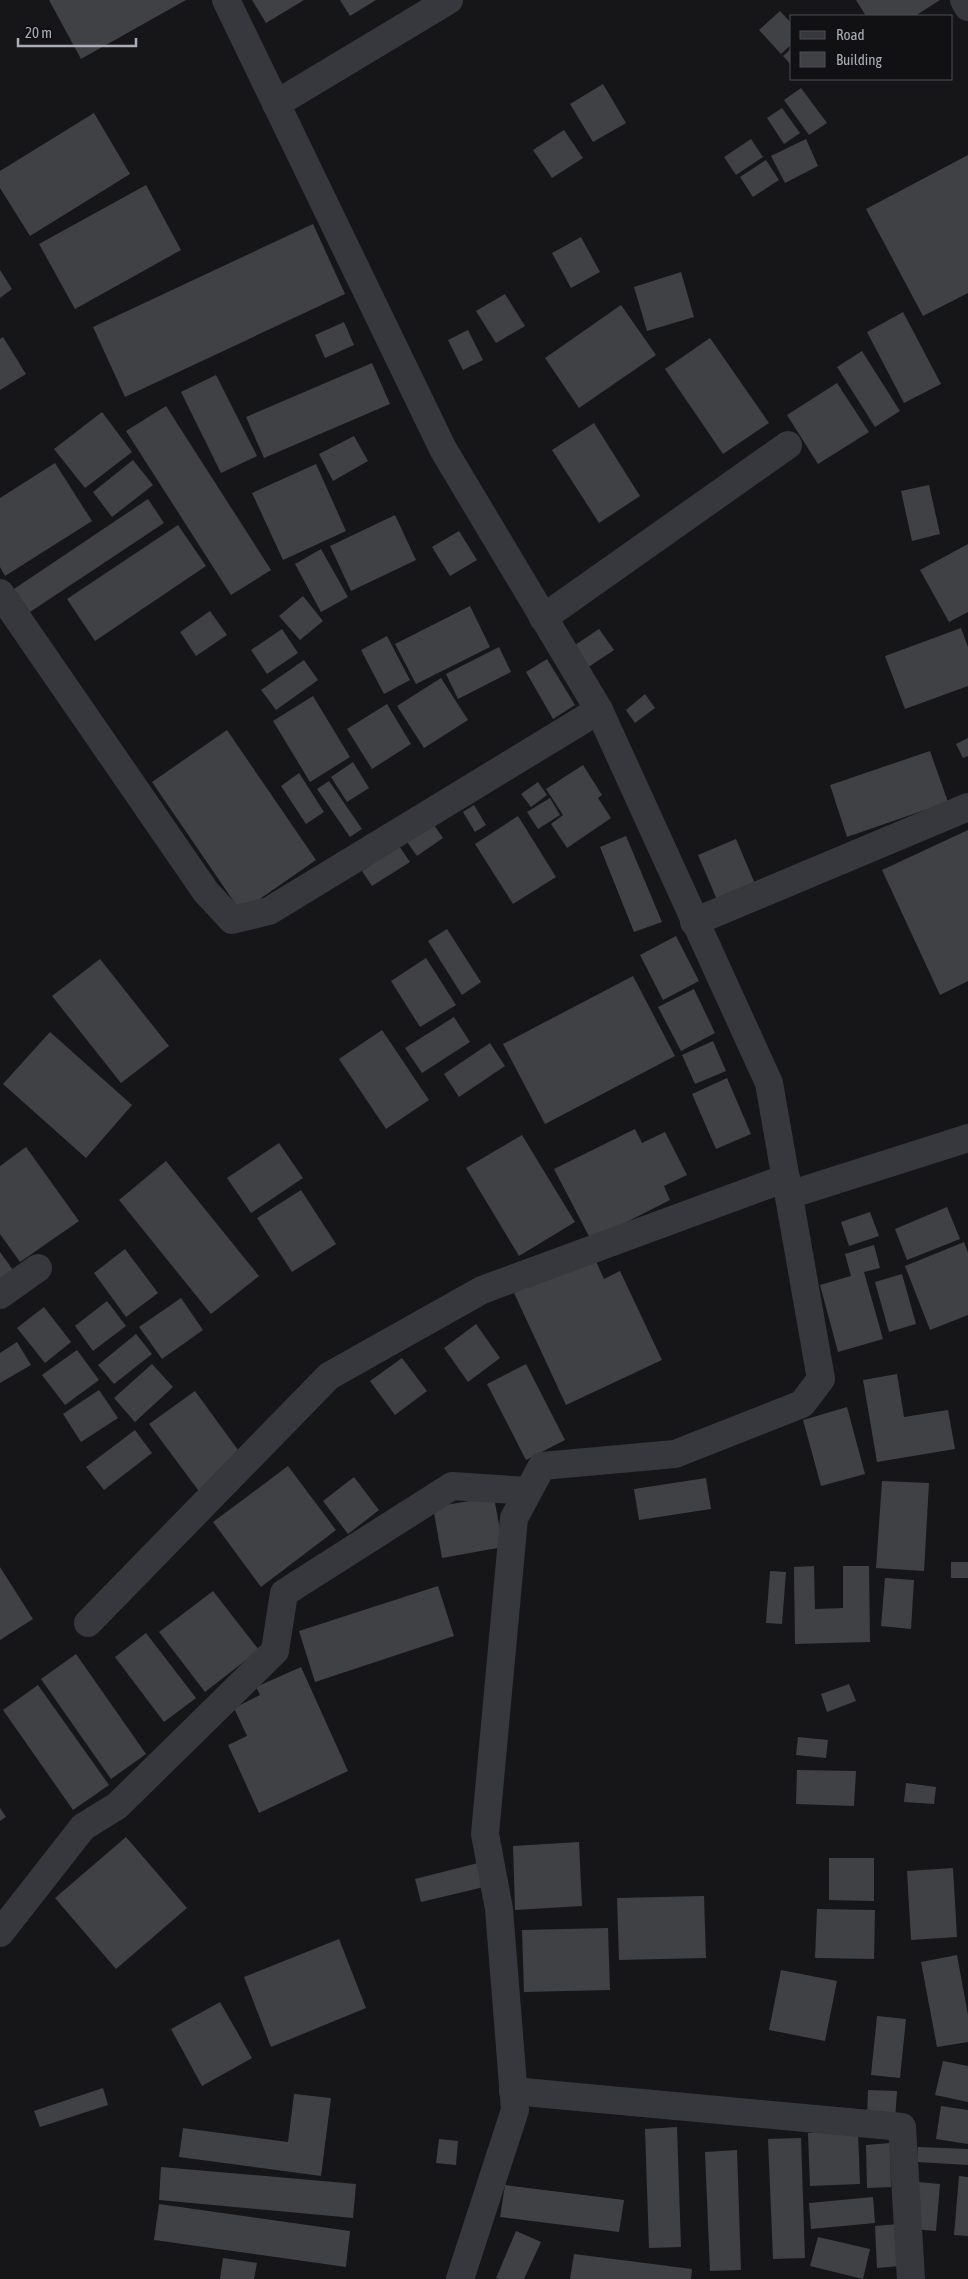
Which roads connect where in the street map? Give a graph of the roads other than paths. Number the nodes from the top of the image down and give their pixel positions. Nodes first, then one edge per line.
1 (226, 0) edge
2 (449, 0) edge
3 (964, 0) edge
4 (968, 7) edge
5 (276, 104) junction
6 (788, 445) dead end
7 (0, 593) edge
8 (543, 618) junction
9 (598, 710) junction
10 (968, 807) edge
11 (694, 922) junction
12 (968, 1138) edge
13 (788, 1186) junction
14 (38, 1268) dead end
15 (0, 1295) edge
16 (528, 1491) junction
17 (88, 1623) dead end
18 (0, 1933) edge
19 (513, 2090) junction
20 (460, 2279) edge
21 (911, 2279) edge

1 - 5 street
2 - 5 street
3 - 4 street
5 - 8 street
6 - 8 street
7 - 9 street
8 - 9 street
9 - 11 street
10 - 11 street
11 - 13 street
12 - 13 street
13 - 16 street
13 - 17 street
14 - 15 street
16 - 18 street
16 - 19 street
19 - 20 street
19 - 21 street

